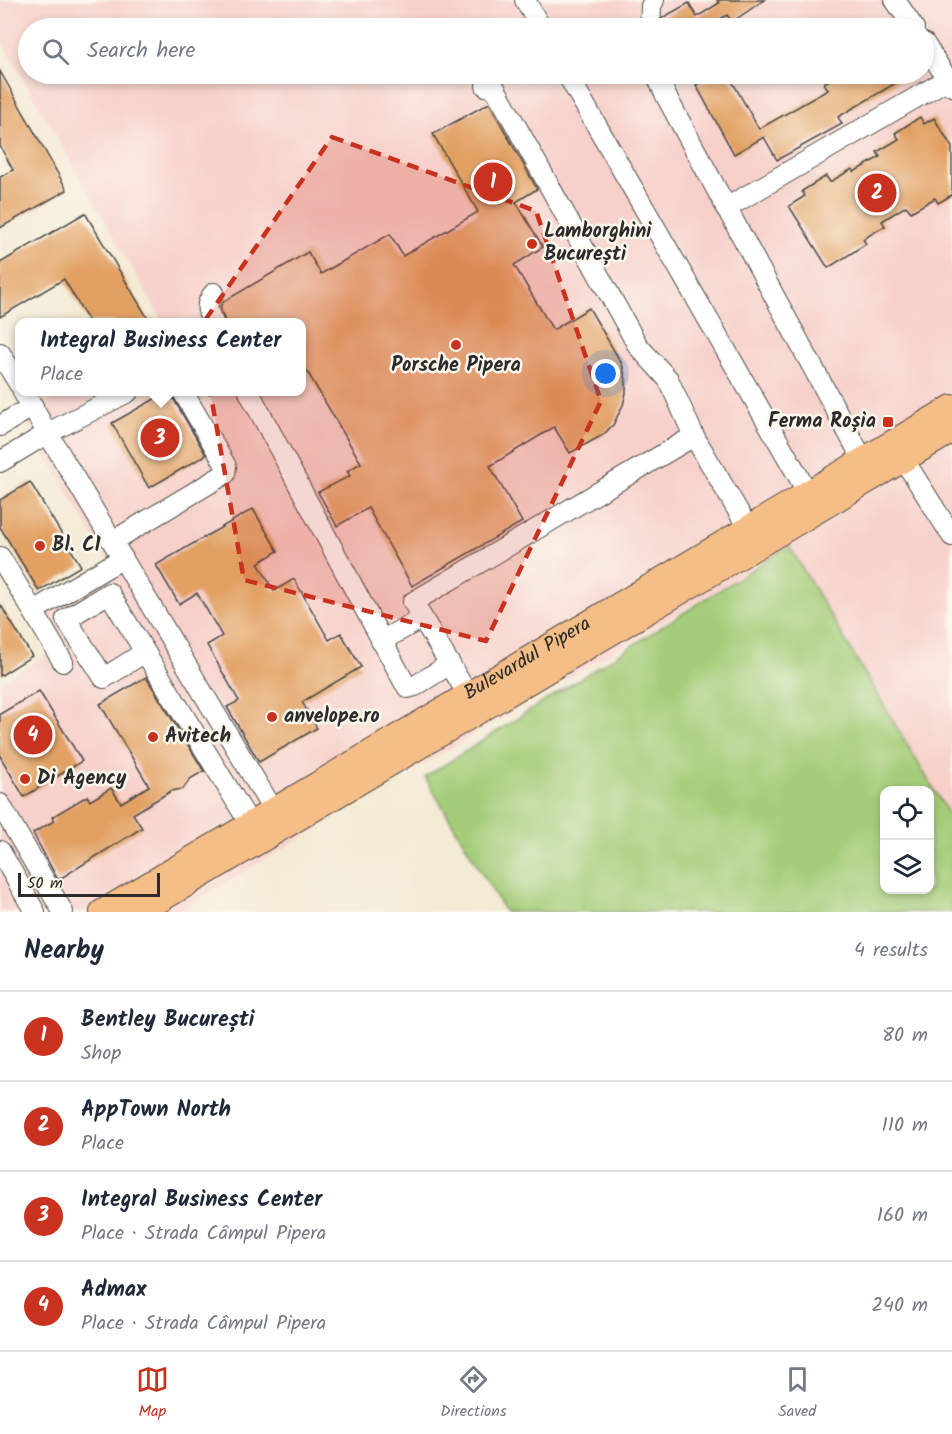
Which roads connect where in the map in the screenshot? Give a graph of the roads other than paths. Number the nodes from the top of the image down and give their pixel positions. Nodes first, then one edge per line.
1 (525, 0) edge
2 (654, 0) edge
3 (895, 0) edge
4 (535, 18) edge
5 (650, 18) edge
6 (907, 18) edge
7 (934, 58) edge
8 (950, 83) edge
9 (573, 84) edge
10 (661, 84) edge
11 (486, 86) dead end
12 (726, 208) junction
13 (214, 293) dead end
14 (211, 318) edge
15 (0, 353) edge
16 (15, 377) edge
17 (120, 396) edge
18 (185, 396) edge
19 (251, 396) edge
20 (28, 399) edge
21 (952, 407) edge
22 (0, 426) edge
23 (952, 431) edge
24 (48, 433) junction
25 (694, 436) junction
26 (863, 460) junction
27 (904, 460) junction
28 (0, 462) edge
29 (808, 493) junction
30 (748, 528) junction
31 (952, 536) edge
32 (118, 549) junction
33 (0, 557) edge
34 (33, 611) junction
35 (423, 618) junction
36 (381, 640) junction
37 (145, 652) dead end
38 (63, 662) dead end
39 (450, 664) junction
40 (468, 695) junction
41 (0, 804) edge
42 (273, 810) junction
43 (250, 824) junction
44 (0, 851) edge
45 (34, 912) edge
46 (63, 912) edge
47 (102, 912) edge
48 (140, 912) edge

1 - 4 street
2 - 5 street
3 - 6 street
7 - 8 street
8 - 12 street
9 - 29 street
10 - 12 street
11 - 25 street
12 - 26 street
13 - 14 street
15 - 16 street
17 - 24 street
18 - 32 street
19 - 36 street
20 - 22 street
20 - 24 street
21 - 26 main road, Bulevardul Pipera
23 - 27 main road, Bulevardul Pipera
24 - 28 street
24 - 32 street
25 - 30 street
25 - 35 street
26 - 29 main road, Bulevardul Pipera
27 - 31 street
27 - 48 main road, Bulevardul Pipera
29 - 30 main road, Bulevardul Pipera
30 - 40 main road, Bulevardul Pipera
32 - 34 street
32 - 42 street
33 - 34 street
34 - 38 street
35 - 36 street
35 - 39 street
36 - 39 street
37 - 43 street
39 - 40 street
40 - 42 main road, Bulevardul Pipera
41 - 46 street
42 - 43 main road, Bulevardul Pipera
43 - 47 main road, Bulevardul Pipera
44 - 45 street

